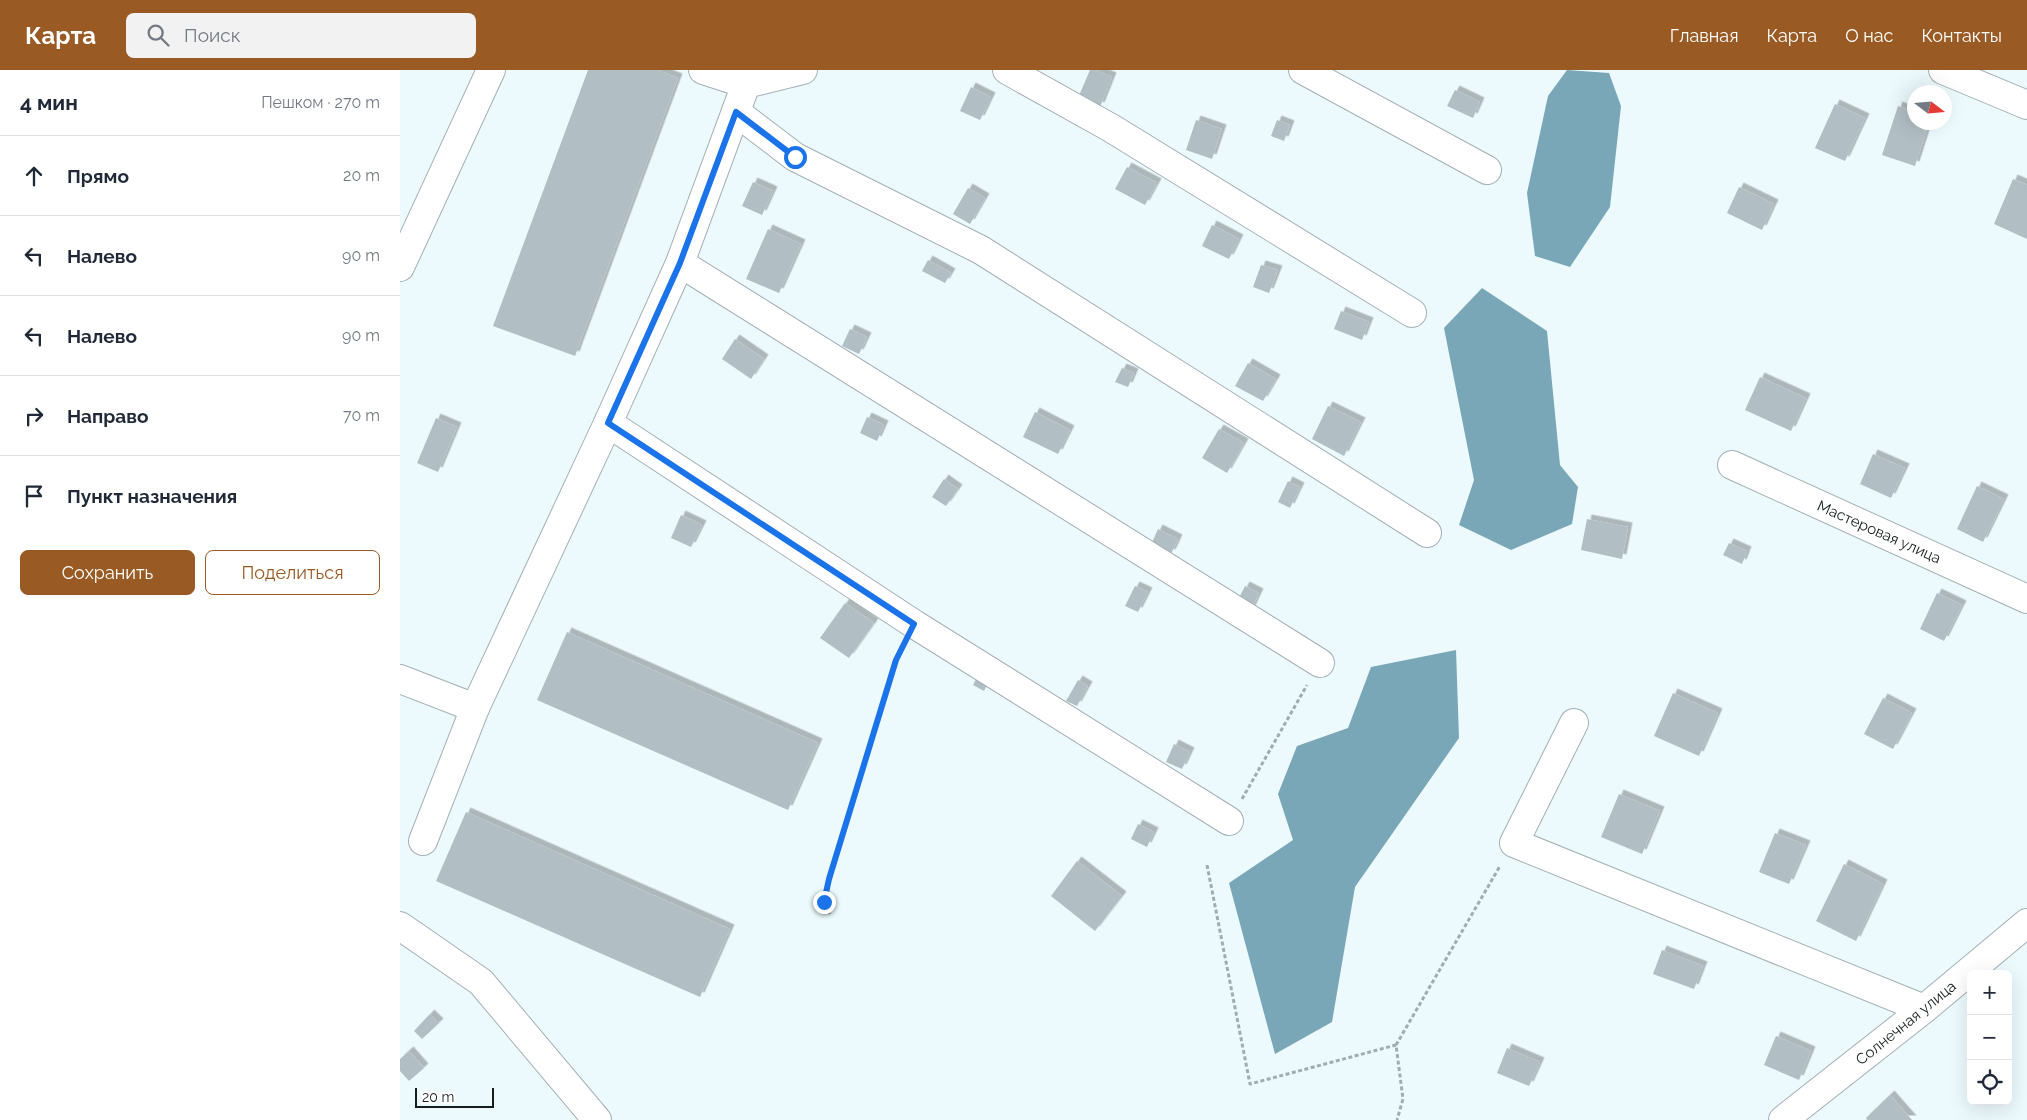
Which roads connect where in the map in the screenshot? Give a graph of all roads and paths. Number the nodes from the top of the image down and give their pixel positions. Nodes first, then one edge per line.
1 (492, 70) edge
2 (702, 70) edge
3 (803, 70) edge
4 (1007, 70) edge
5 (1303, 70) edge
6 (1943, 70) edge
7 (746, 84) junction
8 (2027, 105) edge
9 (736, 112) junction
10 (1487, 170) dead end
11 (680, 263) junction
12 (400, 267) edge
13 (1412, 313) dead end
14 (608, 423) junction
15 (1732, 465) dead end
16 (1427, 533) dead end
17 (2024, 590) edge
18 (914, 624) junction
19 (1320, 663) joint
20 (400, 679) edge
21 (475, 708) junction
22 (1574, 723) dead end
23 (1229, 821) joint
24 (423, 841) dead end
25 (1514, 843) junction
26 (1207, 865) dead end
27 (830, 914) dead end
28 (2027, 924) edge
29 (400, 926) edge
30 (1924, 1009) junction
31 (1396, 1045) junction
32 (597, 1120) edge
33 (1397, 1120) edge
34 (1783, 1120) edge

1 - 12 street
2 - 7 street
3 - 7 street
4 - 13 street
5 - 10 street
6 - 8 street
7 - 9 street
9 - 11 street
9 - 16 street
11 - 14 street
11 - 19 street
14 - 18 street
14 - 21 street
15 - 17 street, Мастеровая улица
18 - 23 street
18 - 27 path
19 - 23 path
20 - 21 street
21 - 24 street
22 - 25 street
25 - 30 street
25 - 31 path
26 - 31 path
28 - 30 street, Солнечная улица
29 - 32 street
30 - 34 street, Солнечная улица
31 - 33 path

